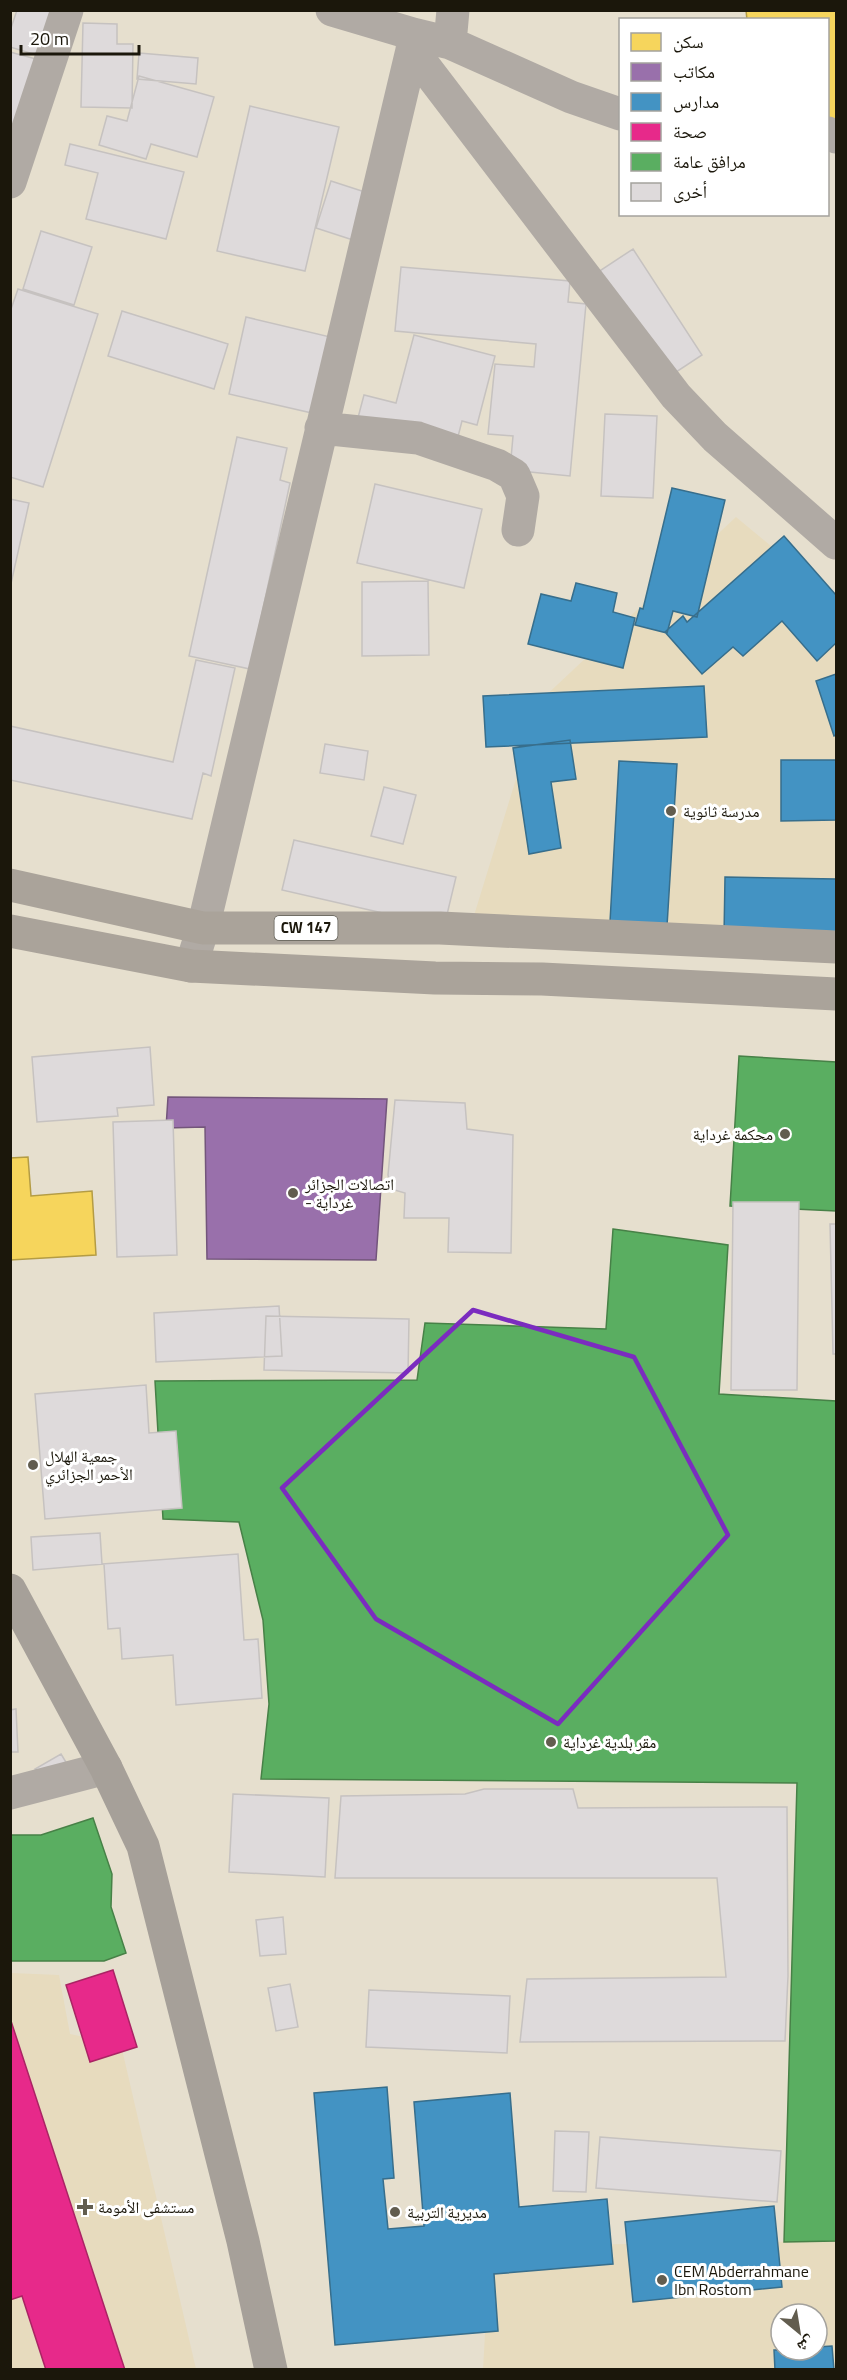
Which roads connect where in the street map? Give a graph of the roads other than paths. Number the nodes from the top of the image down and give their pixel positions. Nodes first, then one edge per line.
1 (67, 10) edge
2 (332, 10) edge
3 (453, 10) edge
4 (412, 42) junction
5 (450, 42) junction
6 (619, 113) edge
7 (10, 182) edge
8 (321, 428) junction
9 (518, 530) dead end
10 (837, 543) edge
11 (10, 885) edge
12 (202, 928) junction
13 (10, 931) edge
14 (837, 947) edge
15 (191, 966) junction
16 (837, 994) edge
17 (10, 1590) edge
18 (106, 1768) junction
19 (10, 1793) edge
20 (271, 2370) edge

1 - 7 street
2 - 4 street
3 - 5 street
4 - 5 street
4 - 8 street
4 - 10 street
5 - 6 street
8 - 9 street
8 - 12 street
11 - 12 main road, CW 147
12 - 14 main road, CW 147
12 - 15 street
13 - 15 main road
15 - 16 main road
17 - 18 street
18 - 19 street
18 - 20 street

